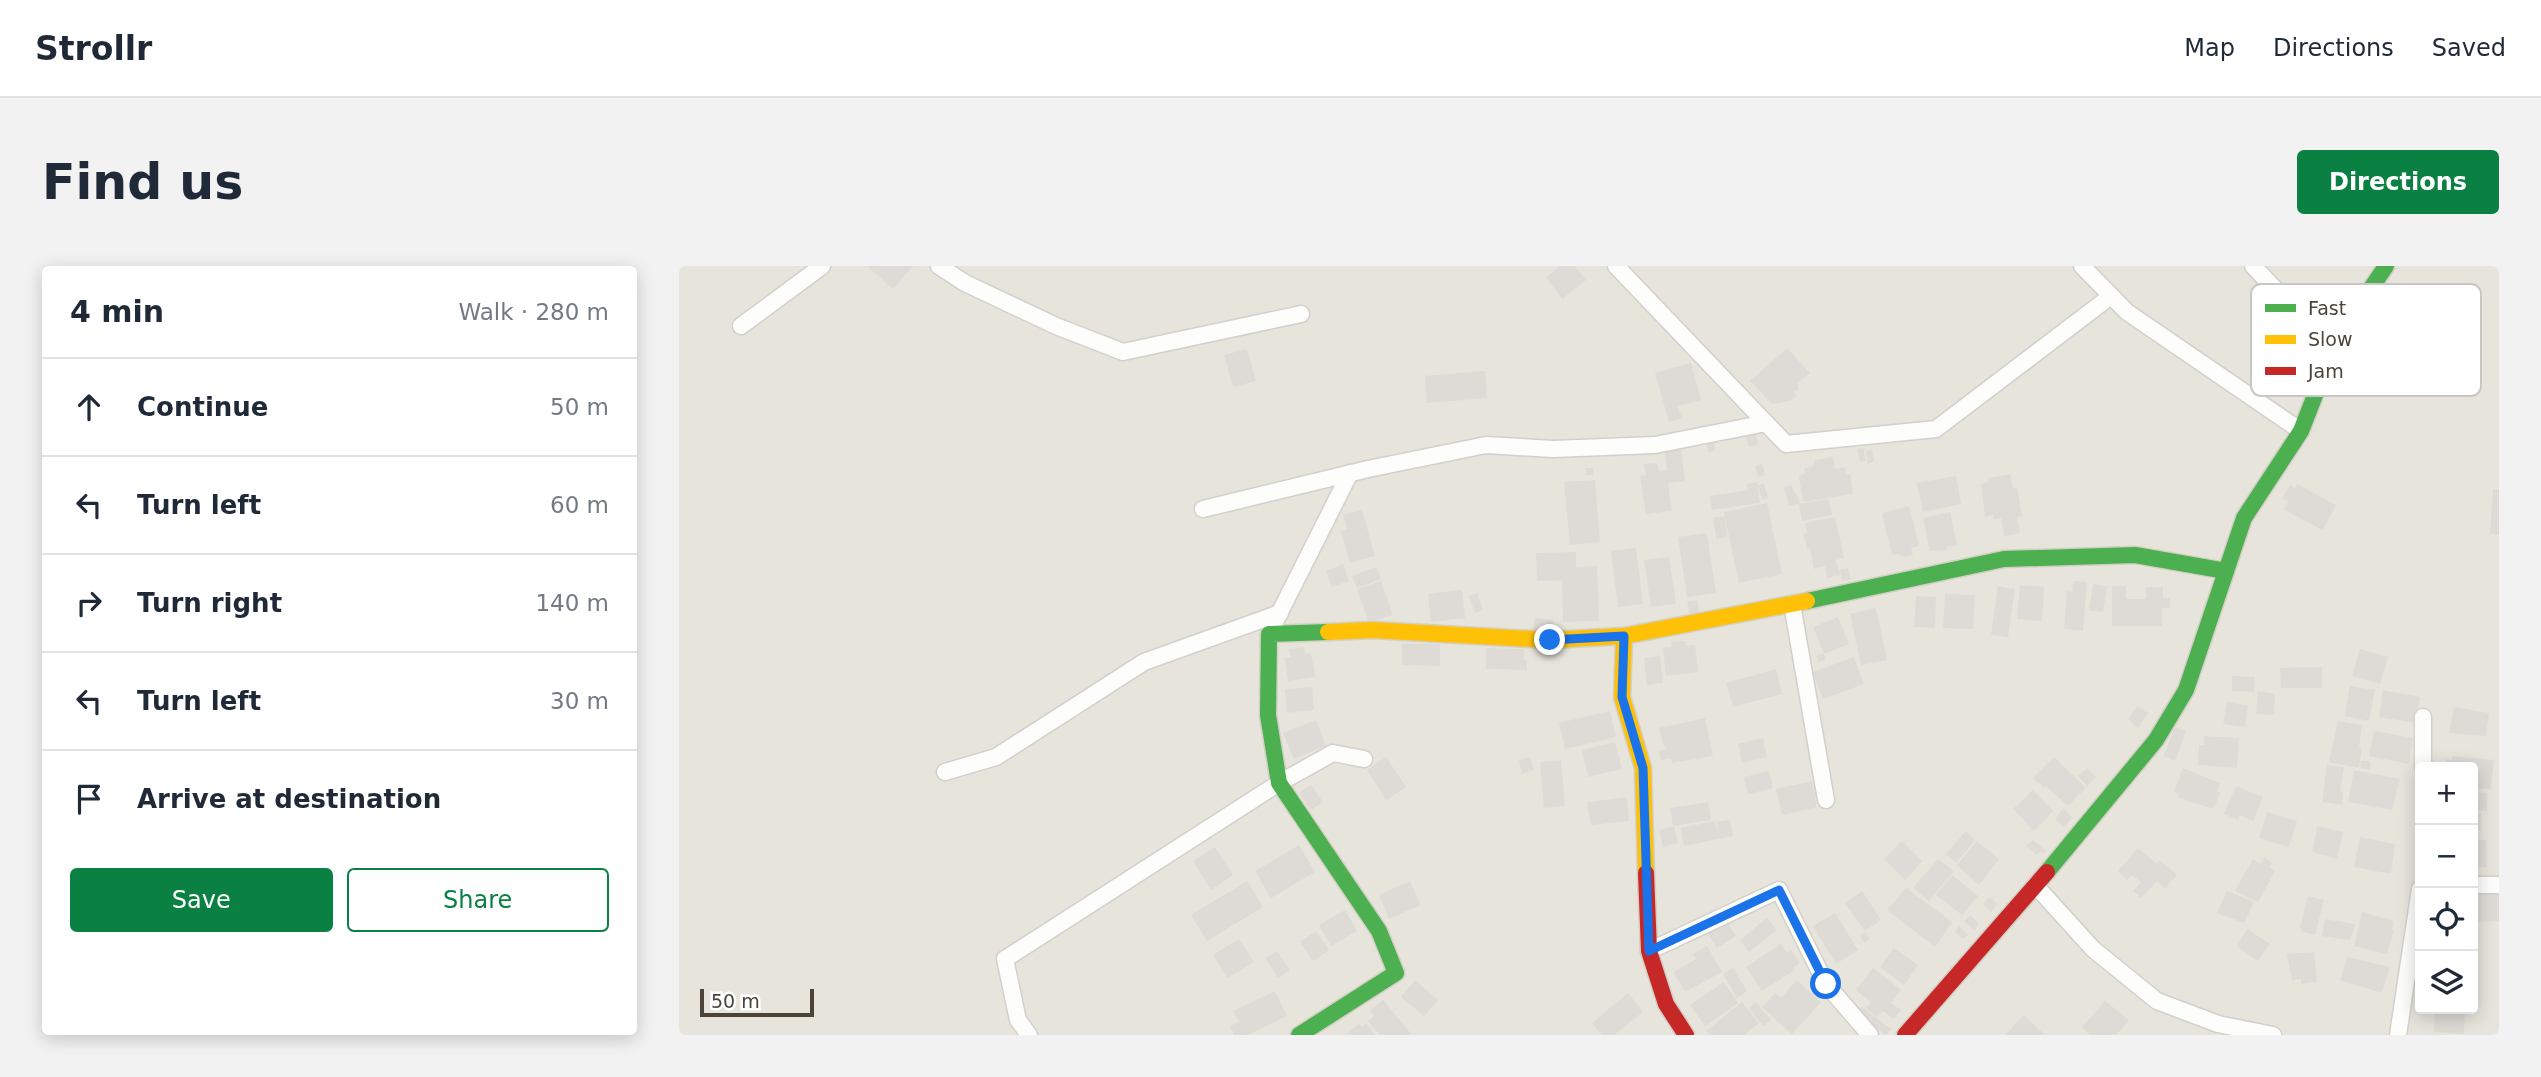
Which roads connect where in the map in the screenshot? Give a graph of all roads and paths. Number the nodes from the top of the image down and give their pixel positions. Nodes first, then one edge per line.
1 (821, 266) edge
2 (939, 266) edge
3 (1616, 266) edge
4 (2083, 266) edge
5 (2253, 266) edge
6 (2386, 266) edge
7 (2270, 284) edge
8 (2374, 284) edge
9 (2111, 296) junction
10 (1301, 314) dead end
11 (741, 326) dead end
12 (2315, 396) edge
13 (1766, 423) junction
14 (2301, 431) junction
15 (1350, 473) junction
16 (1203, 509) dead end
17 (2226, 571) junction
18 (1791, 604) junction
19 (1280, 613) junction
20 (1269, 634) junction
21 (1624, 636) junction
22 (2423, 718) dead end
23 (1364, 759) dead end
24 (2423, 762) edge
25 (945, 772) dead end
26 (1279, 783) junction
27 (1826, 800) dead end
28 (2035, 885) junction
29 (2478, 885) edge
30 (2499, 885) edge
31 (2415, 922) edge
32 (1649, 951) junction
33 (2218, 1029) edge
34 (1029, 1035) edge
35 (1299, 1035) edge
36 (1686, 1035) edge
37 (1870, 1035) edge
38 (1905, 1035) edge
39 (2273, 1035) edge
40 (2398, 1035) edge

1 - 11 street
2 - 10 street
3 - 13 street
4 - 9 street
5 - 7 street
6 - 8 street
9 - 13 street
9 - 14 street
12 - 14 street
13 - 15 street
14 - 17 street
15 - 16 street
15 - 19 street
17 - 18 street
17 - 28 street
18 - 21 street
18 - 27 street
19 - 20 street
19 - 25 street
20 - 21 street
20 - 26 street
21 - 32 street
22 - 24 street
23 - 26 street
26 - 34 street
26 - 35 street
28 - 33 street
28 - 38 street
29 - 30 street
31 - 40 street
32 - 36 street
32 - 37 street
33 - 39 street

